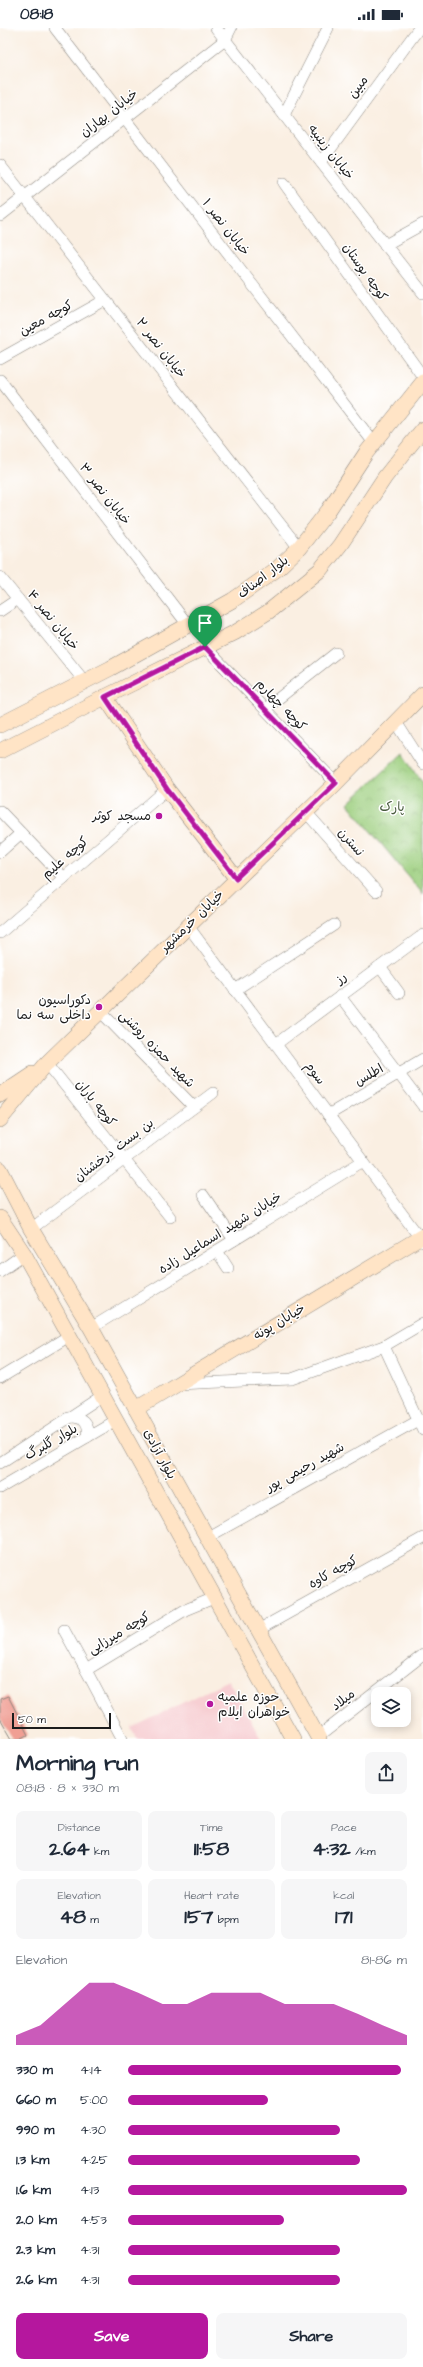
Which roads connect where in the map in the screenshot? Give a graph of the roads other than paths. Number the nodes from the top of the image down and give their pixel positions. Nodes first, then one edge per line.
1 (55, 28) edge
2 (216, 28) edge
3 (231, 28) edge
4 (328, 28) edge
5 (419, 28) edge
6 (225, 40) junction
7 (284, 115) junction
8 (125, 118) junction
9 (321, 162) junction
10 (0, 166) edge
11 (284, 183) dead end
12 (24, 197) junction
13 (0, 216) edge
14 (423, 224) edge
15 (385, 245) junction
16 (423, 293) edge
17 (105, 300) junction
18 (0, 359) edge
19 (423, 377) edge
20 (0, 380) edge
21 (423, 382) edge
22 (423, 429) edge
23 (374, 442) junction
24 (299, 548) junction
25 (0, 577) edge
26 (18, 599) junction
27 (0, 611) edge
28 (188, 625) junction
29 (205, 647) junction
30 (336, 653) dead end
31 (85, 682) junction
32 (423, 694) edge
33 (105, 697) junction
34 (265, 709) junction
35 (396, 722) junction
36 (0, 725) edge
37 (0, 751) edge
38 (423, 764) edge
39 (336, 783) junction
40 (167, 789) junction
41 (0, 811) edge
42 (305, 811) junction
43 (21, 833) junction
44 (0, 852) edge
45 (64, 878) junction
46 (236, 878) junction
47 (376, 891) dead end
48 (334, 925) dead end
49 (188, 926) junction
50 (0, 933) edge
51 (423, 935) edge
52 (380, 967) junction
53 (236, 990) junction
54 (399, 993) dead end
55 (340, 996) junction
56 (100, 1011) junction
57 (276, 1044) junction
58 (423, 1059) edge
59 (47, 1063) junction
60 (398, 1074) junction
61 (213, 1093) dead end
62 (0, 1095) edge
63 (423, 1106) edge
64 (194, 1107) junction
65 (328, 1115) junction
66 (0, 1120) edge
67 (124, 1160) junction
68 (363, 1161) junction
69 (0, 1169) edge
70 (203, 1195) dead end
71 (22, 1209) junction
72 (170, 1217) dead end
73 (1, 1220) edge
74 (31, 1229) junction
75 (422, 1239) edge
76 (234, 1240) junction
77 (217, 1251) junction
78 (24, 1254) junction
79 (228, 1268) dead end
80 (0, 1271) edge
81 (423, 1323) edge
82 (91, 1328) junction
83 (69, 1336) junction
84 (384, 1346) junction
85 (0, 1378) edge
86 (177, 1384) junction
87 (102, 1396) junction
88 (136, 1409) junction
89 (68, 1417) junction
90 (116, 1420) junction
91 (418, 1420) junction
92 (423, 1430) edge
93 (87, 1437) junction
94 (0, 1463) edge
95 (0, 1488) edge
96 (206, 1538) junction
97 (423, 1538) edge
98 (214, 1598) junction
99 (64, 1630) dead end
100 (258, 1630) junction
101 (423, 1655) edge
102 (86, 1670) junction
103 (122, 1738) dead end
104 (318, 1738) edge
105 (293, 1739) edge

1 - 8 street, خیابان نصر ۱
2 - 6 street, خیابان زینبیه
3 - 6 street, خیابان بهاران
4 - 7 street
5 - 9 street, مبین
6 - 7 street, خیابان زینبیه
6 - 8 street, خیابان بهاران
7 - 9 street, خیابان زینبیه
8 - 12 street, خیابان بهاران
8 - 23 street, خیابان نصر ۱
9 - 15 street, خیابان زینبیه
10 - 12 street, خیابان نصر ۲
11 - 19 street, کوچه بوستان
12 - 13 street, خیابان بهاران
12 - 17 street, خیابان نصر ۲
14 - 15 street
15 - 16 street, خیابان زینبیه
17 - 18 street, کوچه معین
17 - 24 street, خیابان نصر ۲
20 - 28 street, خیابان نصر ۳
21 - 23 main road, بلوار اصناف
22 - 29 main road
23 - 24 main road, بلوار اصناف
24 - 28 main road, بلوار اصناف
25 - 26 street, خیابان نصر ۴
26 - 27 street
26 - 31 street, خیابان نصر ۴
28 - 31 main road, بلوار اصناف
29 - 33 main road
29 - 34 street, کوچه چهارم
30 - 34 street
31 - 36 main road, بلوار اصناف
32 - 35 main road, خیابان خرمشهر
33 - 37 main road
33 - 40 main road
34 - 39 street, کوچه چهارم
35 - 38 street
35 - 39 main road, خیابان خرمشهر
39 - 42 main road, خیابان خرمشهر
40 - 45 street, کوچه علیم
40 - 46 main road
41 - 43 street
42 - 46 main road, خیابان خرمشهر
42 - 47 street, نسترن
43 - 44 street
43 - 45 street
45 - 50 street, کوچه علیم
46 - 49 main road, خیابان خرمشهر
48 - 53 street
49 - 53 street, سوم
49 - 56 main road, خیابان خرمشهر
51 - 52 street, رز
52 - 54 street
52 - 55 street, رز
53 - 57 street, سوم
55 - 57 street, رز
55 - 60 street
56 - 59 main road, خیابان خرمشهر
56 - 64 street, شهید حمزه روشنی
57 - 65 street, سوم
58 - 60 street, اطلس
59 - 62 main road, خیابان خرمشهر
59 - 66 main road, خیابان خرمشهر
59 - 67 street, کوچه باران
60 - 63 street
60 - 65 street, اطلس
61 - 64 street, بن بست درخشنان
64 - 67 street, بن بست درخشنان
65 - 68 street, سوم
67 - 72 street, کوچه باران
67 - 74 street, بن بست درخشنان
68 - 75 street, سوم
68 - 76 street, خیابان شهید اسماعیل زاده
69 - 71 main road, بلوار آزادی
70 - 76 street
71 - 73 main road
71 - 74 main road, بلوار آزادی
73 - 78 main road, بلوار آزادی
74 - 82 main road, بلوار آزادی
75 - 86 main road, خیابان پونه
76 - 77 street, خیابان شهید اسماعیل زاده
77 - 79 street
77 - 82 street, خیابان شهید اسماعیل زاده
78 - 80 street
78 - 83 main road, بلوار آزادی
81 - 84 street
82 - 88 main road, بلوار آزادی
83 - 85 street
83 - 87 main road, بلوار آزادی
84 - 86 street
84 - 91 street
86 - 88 main road, خیابان پونه
87 - 89 street, بلوار گلبرگ
87 - 90 main road, بلوار آزادی
88 - 96 main road, بلوار آزادی
89 - 93 street
89 - 94 street, بلوار گلبرگ
90 - 93 street, بلوار گلبرگ
90 - 98 main road, بلوار آزادی
91 - 92 street
91 - 96 street, شهید رحیمی پور
93 - 95 street, بلوار گلبرگ
96 - 100 main road, بلوار آزادی
97 - 100 street, کوچه کاوه
98 - 102 street, کوچه میرزایی
98 - 105 main road, بلوار آزادی
99 - 102 street
100 - 104 main road, بلوار آزادی
101 - 104 street, میلاد
102 - 103 street, کوچه میرزایی

